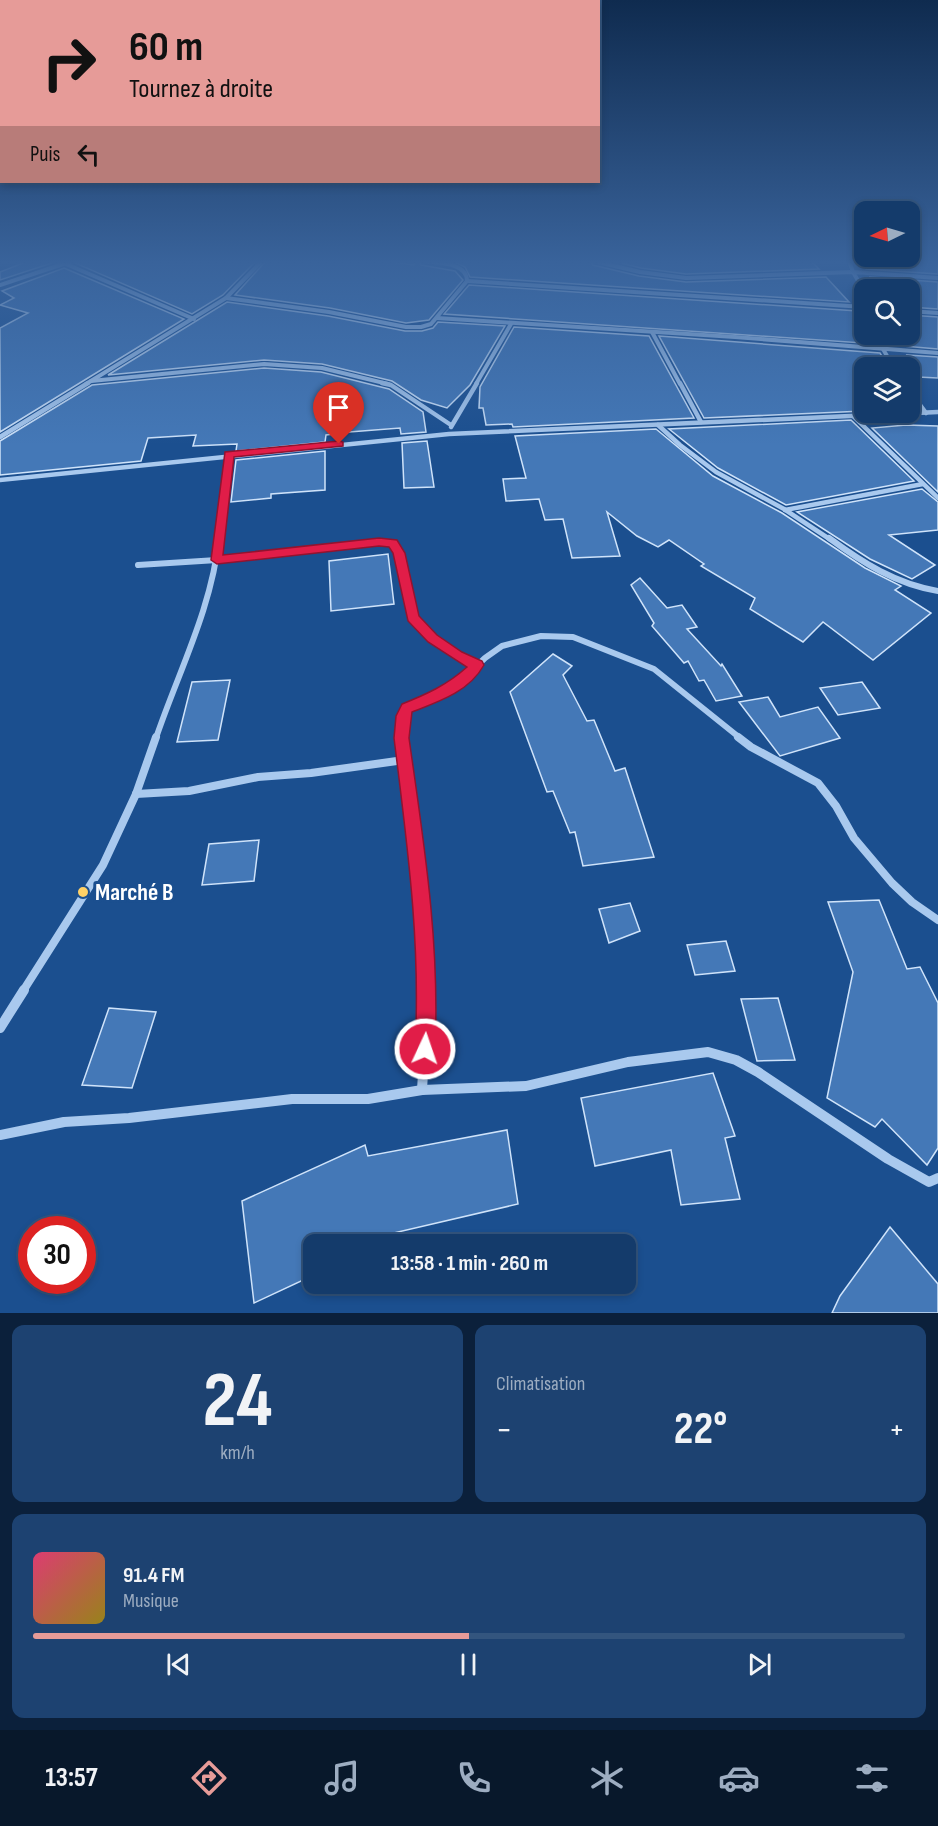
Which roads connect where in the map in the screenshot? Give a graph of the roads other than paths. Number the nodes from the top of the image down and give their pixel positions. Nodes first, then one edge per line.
1 (189, 322) edge
2 (382, 322) edge
3 (433, 322) edge
4 (490, 322) edge
5 (511, 324) junction
6 (652, 332) junction
7 (882, 345) edge
8 (883, 349) junction
9 (938, 353) edge
10 (888, 357) edge
11 (91, 381) junction
12 (920, 405) edge
13 (938, 412) edge
14 (926, 413) junction
15 (853, 416) junction
16 (701, 422) junction
17 (451, 425) junction
18 (658, 425) junction
19 (449, 434) junction
20 (0, 437) edge
21 (229, 454) junction
22 (0, 480) edge
23 (923, 484) junction
24 (938, 498) edge
25 (785, 510) junction
26 (217, 560) junction
27 (138, 565) dead end
28 (938, 591) edge
29 (477, 665) junction
30 (404, 760) junction
31 (136, 794) junction
32 (938, 920) edge
33 (0, 1028) edge
34 (422, 1090) junction
35 (0, 1135) edge
36 (938, 1178) edge

1 - 11 street
2 - 3 street
4 - 5 street
5 - 6 street
5 - 17 street
6 - 8 street
6 - 16 street
7 - 8 street
8 - 9 street
8 - 10 street
11 - 17 street
11 - 20 street
12 - 14 street
13 - 14 street
14 - 15 street
15 - 16 street
15 - 23 street
16 - 18 street
17 - 19 street
18 - 19 street
18 - 25 street
19 - 21 street
21 - 22 street
21 - 26 street
23 - 24 street
23 - 25 street
25 - 28 street
26 - 27 street
26 - 29 street
26 - 31 street
29 - 30 street
29 - 32 street
30 - 31 street
30 - 34 street
31 - 33 street
34 - 35 street
34 - 36 street

